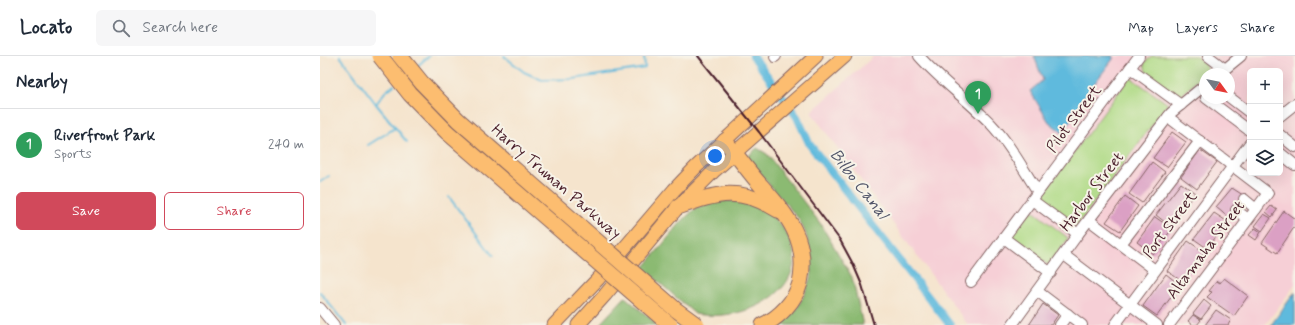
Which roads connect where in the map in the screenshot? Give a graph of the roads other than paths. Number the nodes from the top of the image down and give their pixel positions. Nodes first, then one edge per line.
1 (380, 56) edge
2 (400, 56) edge
3 (816, 56) edge
4 (845, 56) edge
5 (919, 56) edge
6 (1139, 56) edge
7 (1208, 56) edge
8 (1241, 56) edge
9 (1130, 68) junction
10 (1219, 68) edge
11 (1226, 68) edge
12 (1199, 95) edge
13 (1235, 102) edge
14 (1217, 104) edge
15 (1295, 104) edge
16 (1181, 105) junction
17 (1247, 111) edge
18 (1283, 114) edge
19 (1168, 117) junction
20 (1247, 129) edge
21 (1283, 138) edge
22 (725, 141) junction
23 (1200, 141) junction
24 (1295, 146) edge
25 (1247, 147) edge
26 (734, 153) junction
27 (1283, 156) edge
28 (1295, 165) edge
29 (1233, 166) junction
30 (1035, 196) junction
31 (678, 207) junction
32 (786, 215) junction
33 (1250, 216) junction
34 (1089, 220) junction
35 (1078, 234) junction
36 (1004, 238) junction
37 (1121, 244) junction
38 (1064, 255) junction
39 (1155, 270) junction
40 (1051, 273) junction
41 (971, 282) dead end
42 (1037, 291) junction
43 (1131, 305) junction
44 (320, 308) edge
45 (1068, 314) junction
46 (334, 325) edge
47 (554, 325) edge
48 (578, 325) edge
49 (670, 325) edge
50 (697, 325) edge
51 (763, 325) edge
52 (1012, 325) edge
53 (1060, 325) edge
54 (1082, 325) edge
55 (1114, 325) edge
56 (1157, 325) edge
57 (1169, 325) edge

1 - 49 highway, Harry Truman Parkway, bridge
2 - 50 highway, Harry Truman Parkway, bridge
3 - 22 main road
4 - 26 main road
5 - 30 street
6 - 9 street, Pilot Street
7 - 10 street
8 - 11 street
9 - 16 street
9 - 30 street, Pilot Street
12 - 16 street, Harbor Street
13 - 17 street
14 - 20 street
15 - 18 street
16 - 19 street, Harbor Street
19 - 23 street
19 - 34 street, Harbor Street
21 - 24 street
22 - 26 highway
22 - 47 main road
23 - 29 street
23 - 37 street
25 - 29 street, Port Street
26 - 31 main road
26 - 32 highway
27 - 28 street
29 - 33 street, Altamaha Street
29 - 39 street, Port Street
30 - 35 street
30 - 36 street, Pilot Street
31 - 32 highway
31 - 48 main road
32 - 51 highway
33 - 33 street
33 - 57 street, Altamaha Street
34 - 35 street, Harbor Street
34 - 37 street
35 - 38 street, Harbor Street
36 - 40 street
36 - 41 street, Pilot Street
37 - 39 street
38 - 40 street, Harbor Street
38 - 43 street
39 - 43 street, Port Street
40 - 42 street, Harbor Street
42 - 45 street
42 - 52 street, Harbor Street
43 - 55 street, Port Street
43 - 56 street
44 - 46 street
45 - 53 street
45 - 54 street

